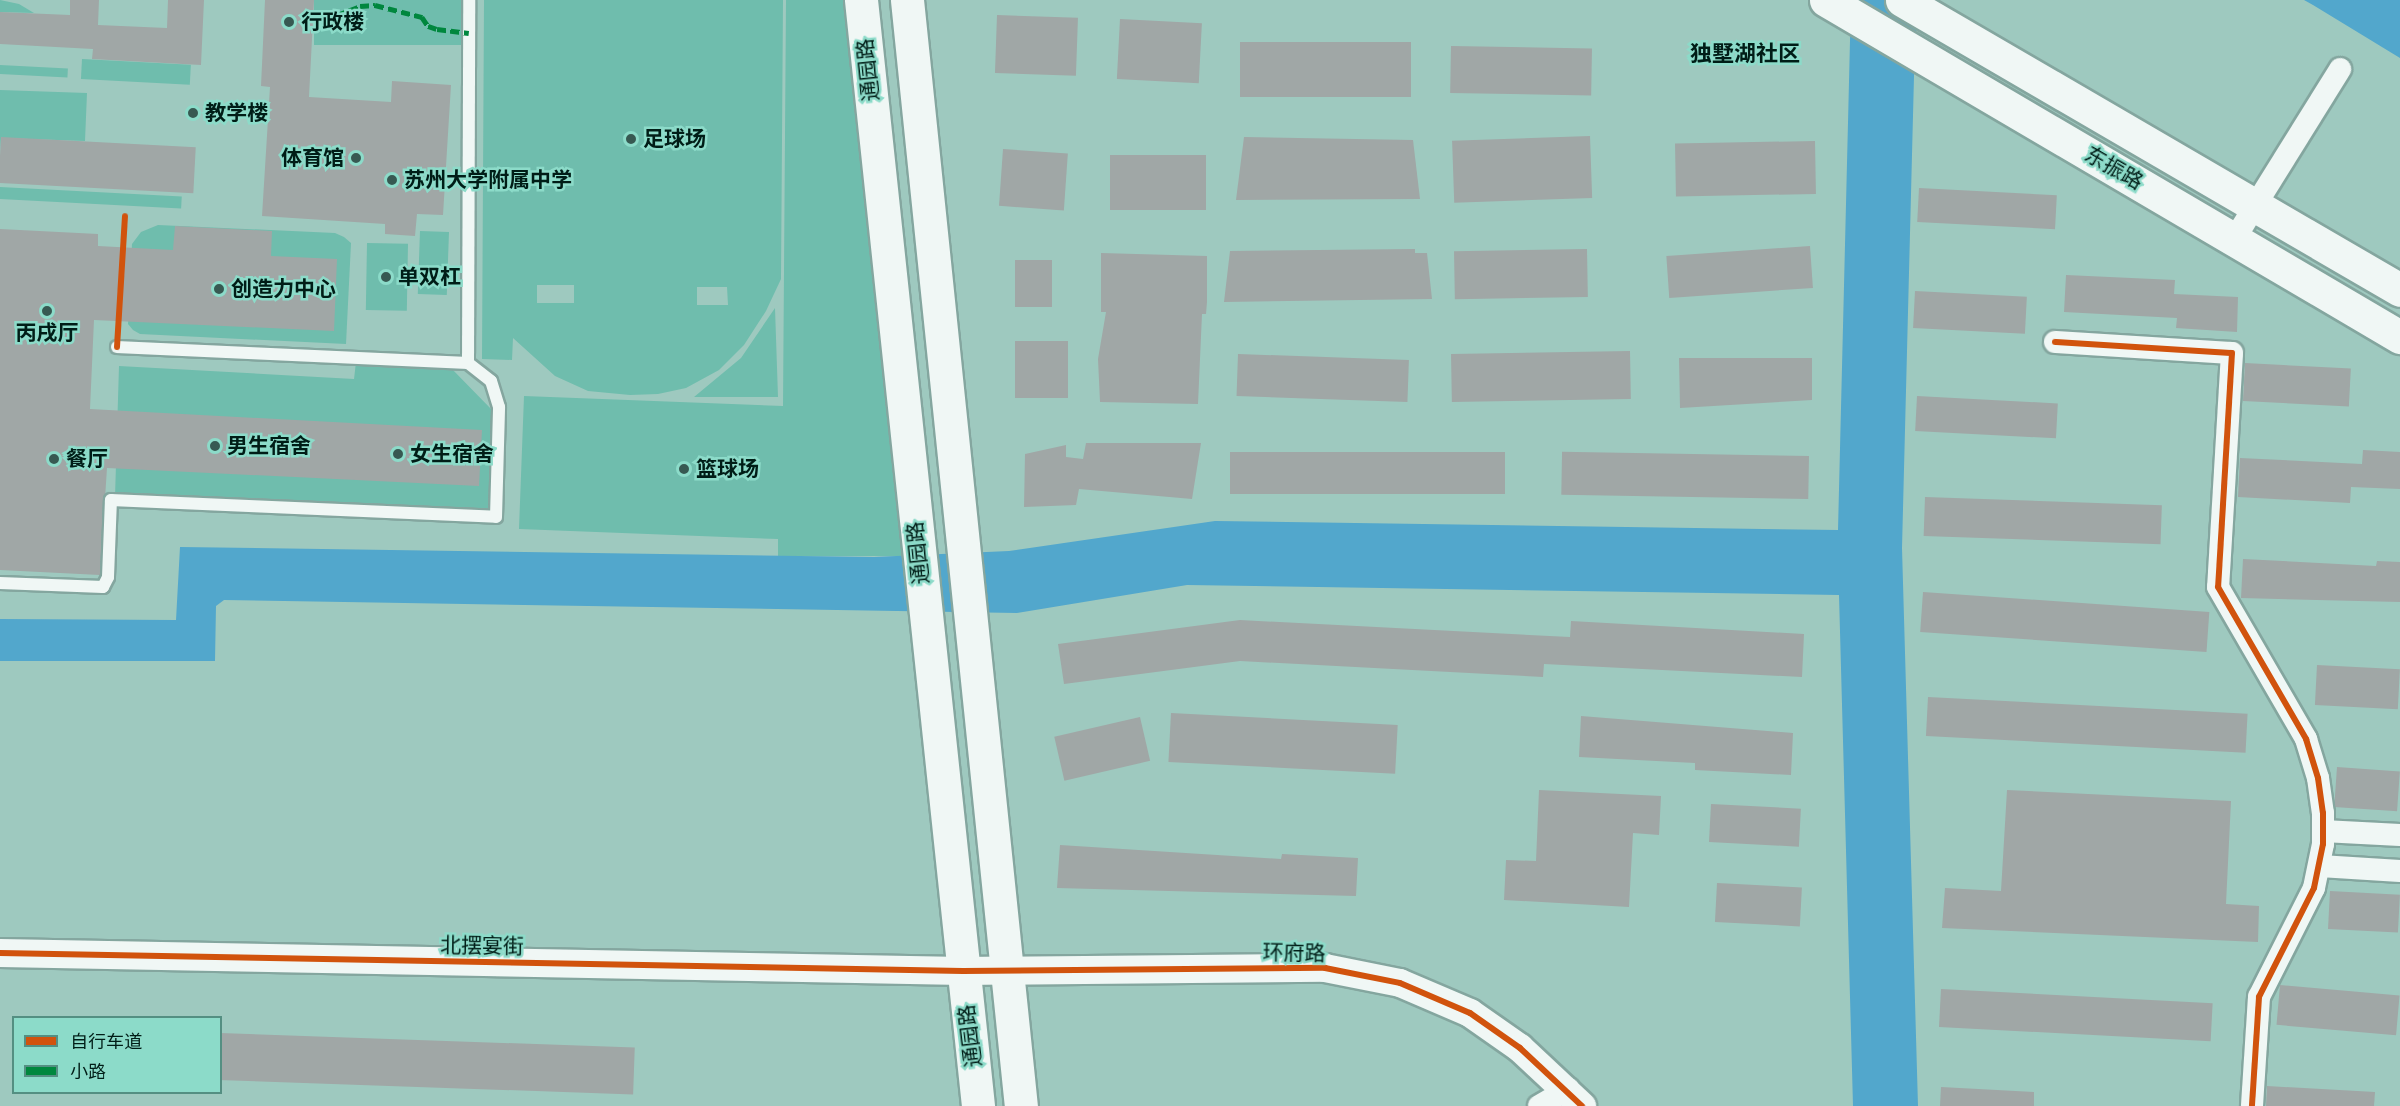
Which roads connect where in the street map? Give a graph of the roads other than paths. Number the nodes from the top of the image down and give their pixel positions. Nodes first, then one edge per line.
1 (469, 0) edge
2 (861, 0) edge
3 (907, 0) edge
4 (1836, 5) edge
5 (1916, 8) edge
6 (2340, 69) dead end
7 (2255, 205) junction
8 (2235, 238) junction
9 (2400, 290) edge
10 (2400, 337) edge
11 (2055, 342) dead end
12 (117, 347) dead end
13 (468, 363) junction
14 (0, 583) edge
15 (2323, 831) junction
16 (2400, 835) edge
17 (2320, 866) junction
18 (2400, 871) edge
19 (0, 953) edge
20 (1007, 969) junction
21 (963, 971) junction
22 (1575, 1098) edge
23 (978, 1106) edge
24 (1021, 1106) edge
25 (1539, 1106) edge
26 (2252, 1106) edge

1 - 13 lane
2 - 21 main road, 通园路
3 - 20 main road, 通园路
4 - 8 main road, 东振路
5 - 7 main road, 东振路
6 - 7 street
7 - 8 street
7 - 9 main road, 东振路
8 - 10 main road, 东振路
11 - 15 street
12 - 13 lane
13 - 14 lane
15 - 16 street
15 - 17 street
17 - 18 street
17 - 26 street
19 - 21 street, 北摆宴街
20 - 21 street, 环府路
20 - 22 street, 环府路
20 - 24 main road, 通园路
21 - 23 main road, 通园路
22 - 25 street

